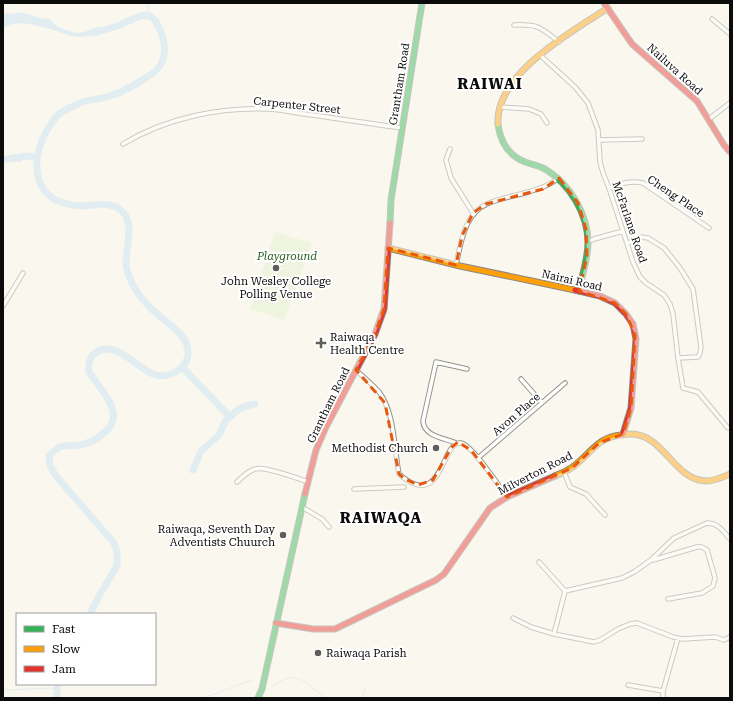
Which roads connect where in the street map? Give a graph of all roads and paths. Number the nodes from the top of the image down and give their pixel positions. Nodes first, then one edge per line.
1 (422, 3) edge
2 (604, 3) edge
3 (608, 8) junction
4 (712, 19) dead end
5 (514, 25) dead end
6 (730, 34) edge
7 (559, 42) junction
8 (540, 54) junction
9 (730, 103) edge
10 (499, 107) junction
11 (710, 119) junction
12 (547, 123) dead end
13 (402, 128) junction
14 (642, 139) dead end
15 (599, 140) junction
16 (123, 144) dead end
17 (450, 149) dead end
18 (730, 152) edge
19 (559, 178) junction
20 (609, 188) junction
21 (474, 213) junction
22 (709, 228) dead end
23 (623, 231) junction
24 (588, 242) junction
25 (628, 243) junction
26 (388, 248) junction
27 (456, 264) junction
28 (23, 273) dead end
29 (579, 290) junction
30 (3, 306) edge
31 (678, 358) junction
32 (467, 369) dead end
33 (356, 370) junction
34 (521, 379) dead end
35 (565, 383) dead end
36 (542, 403) junction
37 (728, 428) dead end
38 (623, 434) junction
39 (456, 443) junction
40 (478, 458) junction
41 (564, 472) junction
42 (730, 474) edge
43 (237, 482) dead end
44 (308, 482) junction
45 (404, 487) dead end
46 (354, 489) dead end
47 (507, 497) junction
48 (302, 507) junction
49 (605, 515) dead end
50 (328, 527) dead end
51 (730, 539) edge
52 (651, 560) junction
53 (539, 562) dead end
54 (565, 591) junction
55 (668, 599) dead end
56 (513, 618) dead end
57 (276, 623) junction
58 (554, 634) junction
59 (730, 637) edge
60 (678, 638) junction
61 (628, 685) dead end
62 (663, 691) junction
63 (258, 698) edge
64 (663, 698) edge

1 - 13 main road, Grantham Road
2 - 3 main road, Nailuva Road
3 - 7 main road
3 - 11 main road, Nailuva Road
4 - 6 street
5 - 7 street
7 - 8 main road
8 - 10 main road
8 - 15 street, McFarlane Road
9 - 11 street
10 - 12 street
10 - 19 main road
11 - 18 main road, Nailuva Road
13 - 16 street, Carpenter Street
13 - 26 main road, Grantham Road
14 - 15 street
15 - 20 street, McFarlane Road
17 - 21 street
19 - 21 street
19 - 24 main road
20 - 22 street, Cheng Place
20 - 23 street, McFarlane Road
21 - 27 street
23 - 24 street
23 - 25 street, McFarlane Road
24 - 29 main road
25 - 31 street, McFarlane Road
25 - 31 street
26 - 27 main road, Nairai Road
26 - 33 main road, Grantham Road
27 - 29 main road, Nairai Road
28 - 30 street
29 - 38 main road, Nairai Road
31 - 37 street, McFarlane Road
32 - 39 street
33 - 39 street
33 - 44 main road, Grantham Road
34 - 36 street
35 - 36 street, Avon Place
36 - 40 street, Avon Place
38 - 41 main road, Milverton Road
38 - 42 main road, Milverton Road
39 - 40 street
40 - 47 street
41 - 47 main road, Milverton Road
41 - 49 street
43 - 44 street
44 - 48 main road, Grantham Road
45 - 46 street
47 - 57 main road, Milverton Road
48 - 50 street
48 - 57 main road, Grantham Road
51 - 52 street
52 - 54 street
52 - 55 street
53 - 54 street
54 - 58 street
56 - 58 street
57 - 63 main road, Grantham Road
58 - 60 street
59 - 60 street
60 - 62 street
61 - 62 street
62 - 64 street

